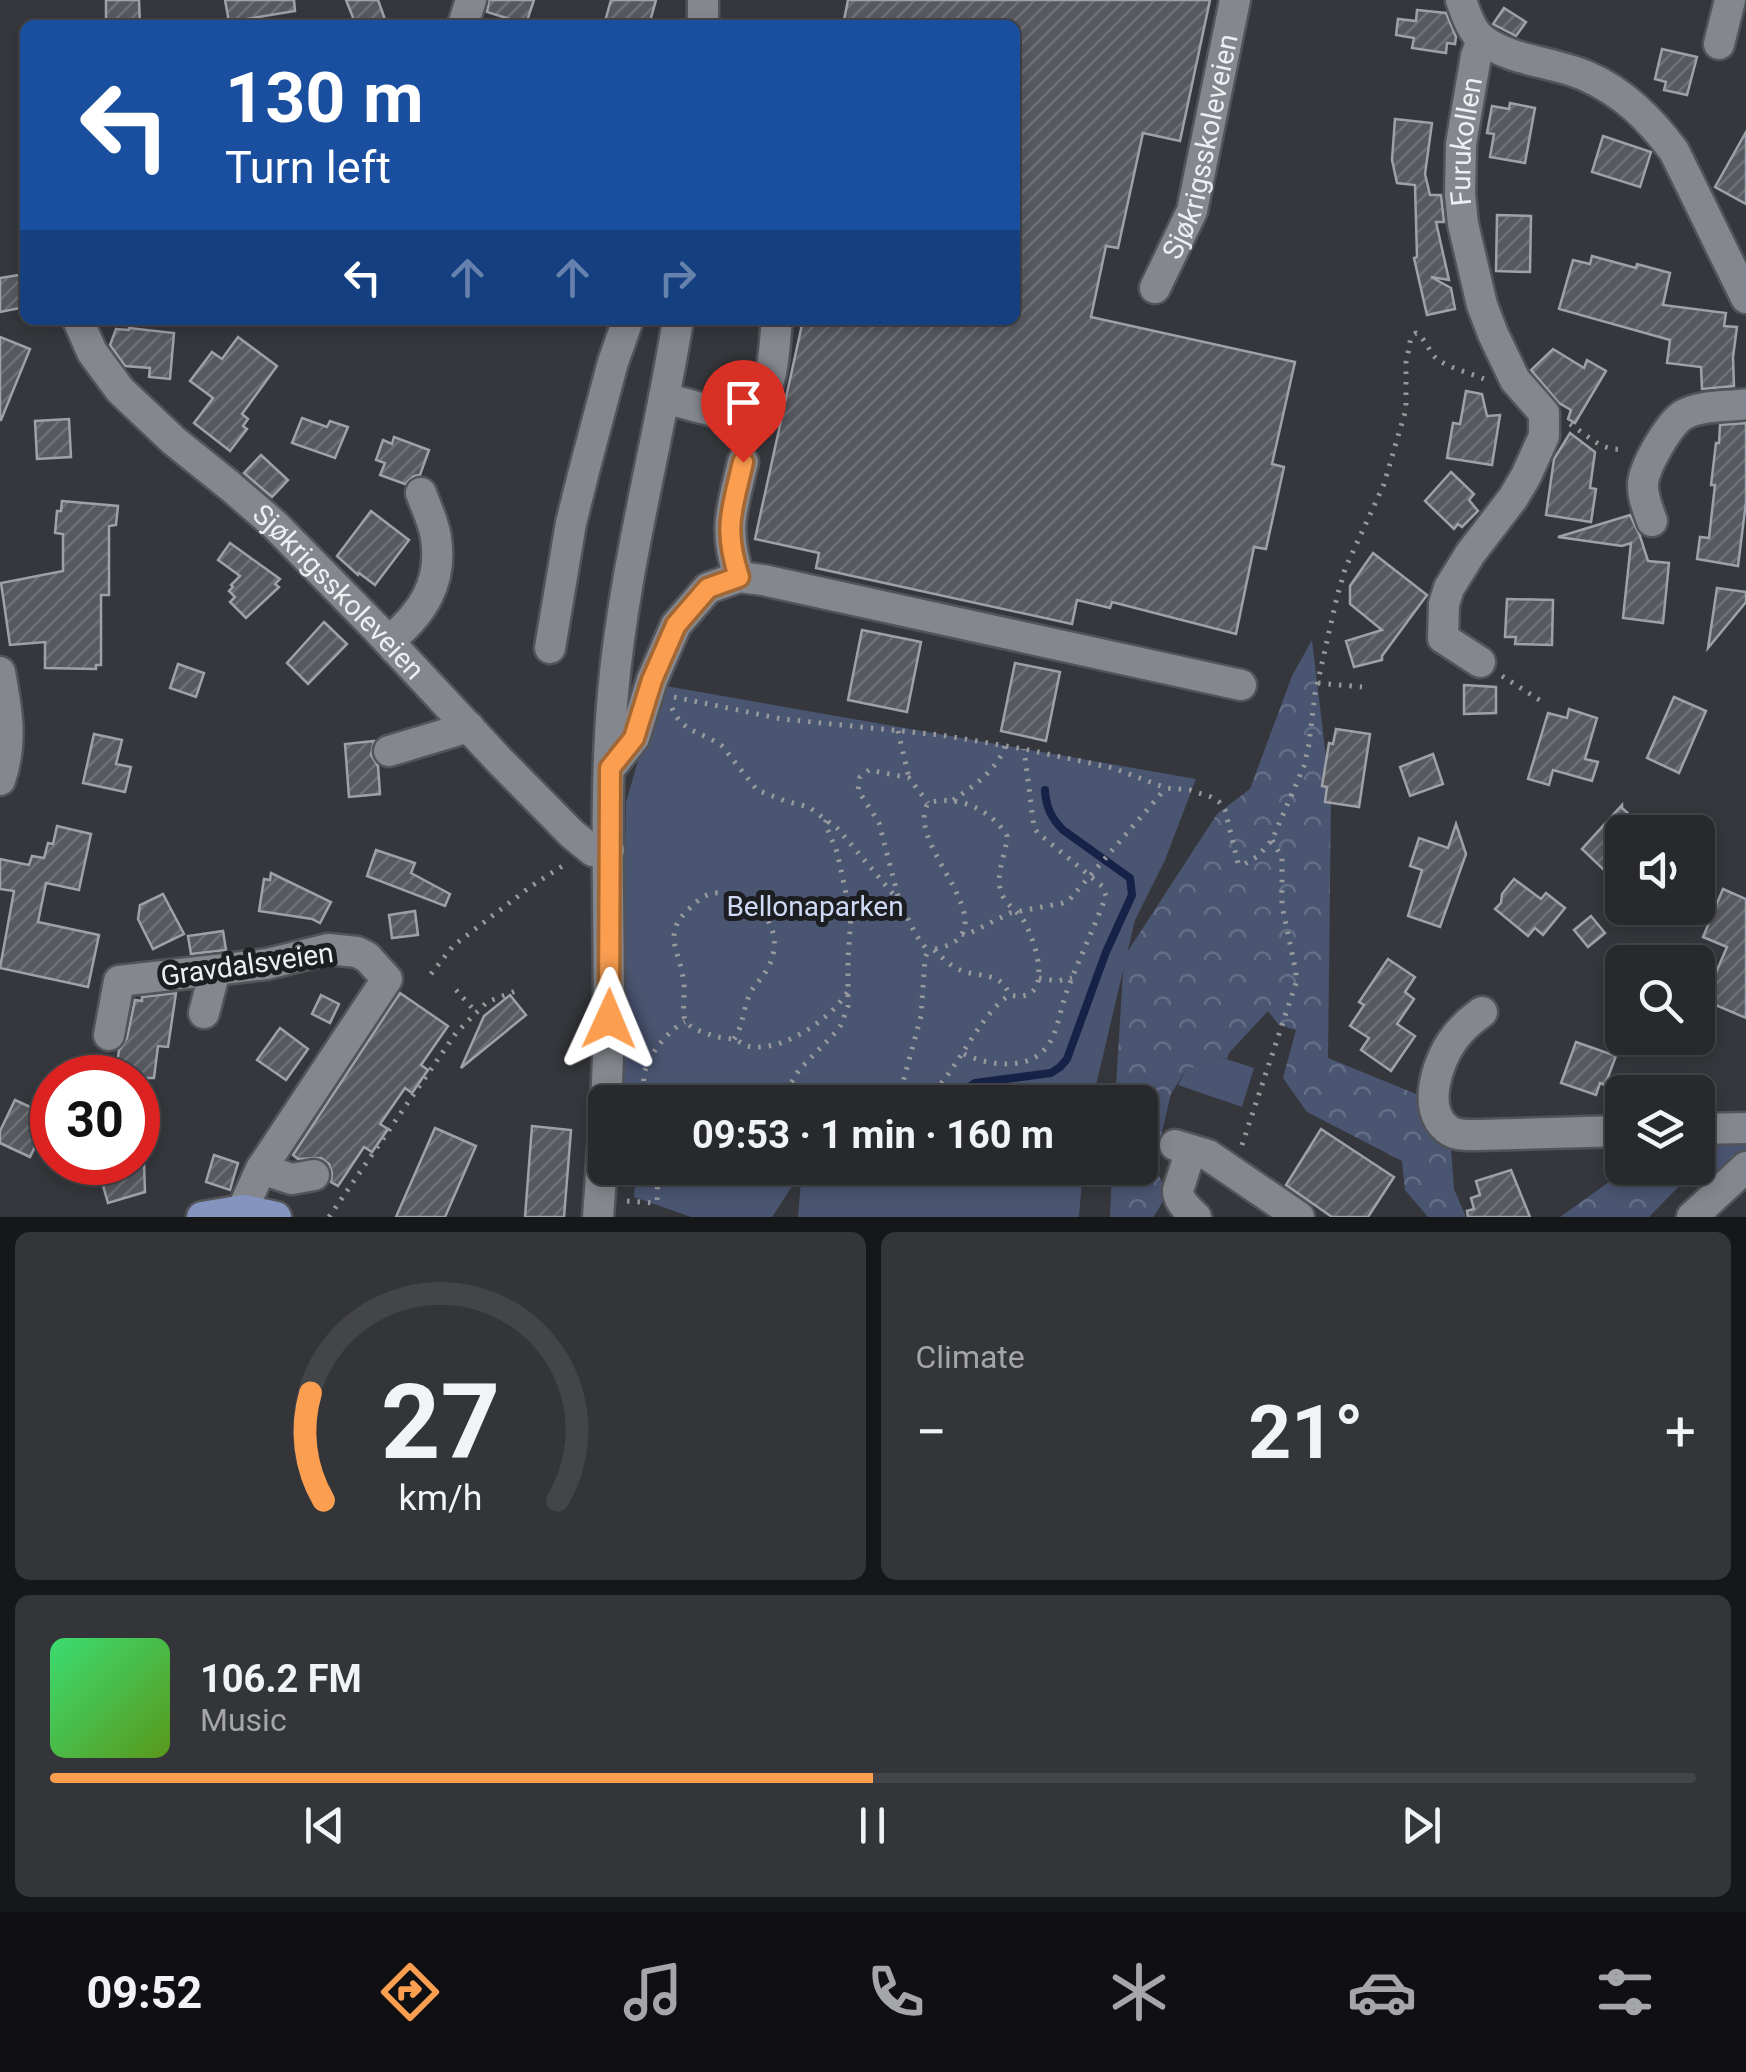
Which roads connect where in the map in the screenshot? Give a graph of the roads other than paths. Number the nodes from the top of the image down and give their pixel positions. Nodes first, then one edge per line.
1 (1236, 0) edge
2 (1461, 0) edge
3 (1730, 0) edge
4 (1482, 40) junction
5 (1719, 44) dead end
6 (1155, 288) dead end
7 (1745, 289) edge
8 (80, 325) edge
9 (626, 325) edge
10 (677, 325) edge
11 (776, 325) edge
12 (664, 398) junction
13 (1746, 404) edge
14 (743, 462) dead end
15 (421, 493) dead end
16 (1652, 521) dead end
17 (739, 577) junction
18 (550, 648) dead end
19 (395, 649) junction
20 (1491, 668) road end
21 (0, 672) edge
22 (1241, 685) dead end
23 (469, 727) junction
24 (389, 751) dead end
25 (610, 768) junction
26 (0, 780) edge
27 (601, 850) junction
28 (215, 970) junction
29 (1482, 1012) dead end
30 (204, 1013) dead end
31 (110, 1035) dead end
32 (607, 1085) edge
33 (1715, 1128) edge
34 (1746, 1128) edge
35 (1605, 1131) edge
36 (1746, 1167) edge
37 (261, 1169) junction
38 (314, 1176) dead end
39 (242, 1214) edge
40 (202, 1217) edge
41 (276, 1217) edge
42 (1196, 1217) edge
43 (1299, 1217) edge
44 (1692, 1217) edge

1 - 6 street, Sjøkrigsskoleveien
2 - 4 street
3 - 5 street
4 - 7 street, Furukollen
4 - 20 street, Furukollen
8 - 19 street, Sjøkrigsskoleveien
9 - 18 street
10 - 12 street
11 - 12 street
12 - 25 street
13 - 16 street
14 - 17 street
15 - 19 street
17 - 22 street
17 - 25 street
19 - 23 street, Sjøkrigsskoleveien
21 - 26 street
23 - 24 street
23 - 27 street, Sjøkrigsskoleveien
25 - 27 street
27 - 32 street
28 - 30 street
28 - 31 street, Gravdalsveien
28 - 37 street, Gravdalsveien
29 - 35 street
33 - 34 street
36 - 44 street
37 - 38 street
37 - 39 street, Gravdalsveien
39 - 40 main road
39 - 41 main road
42 - 43 street

